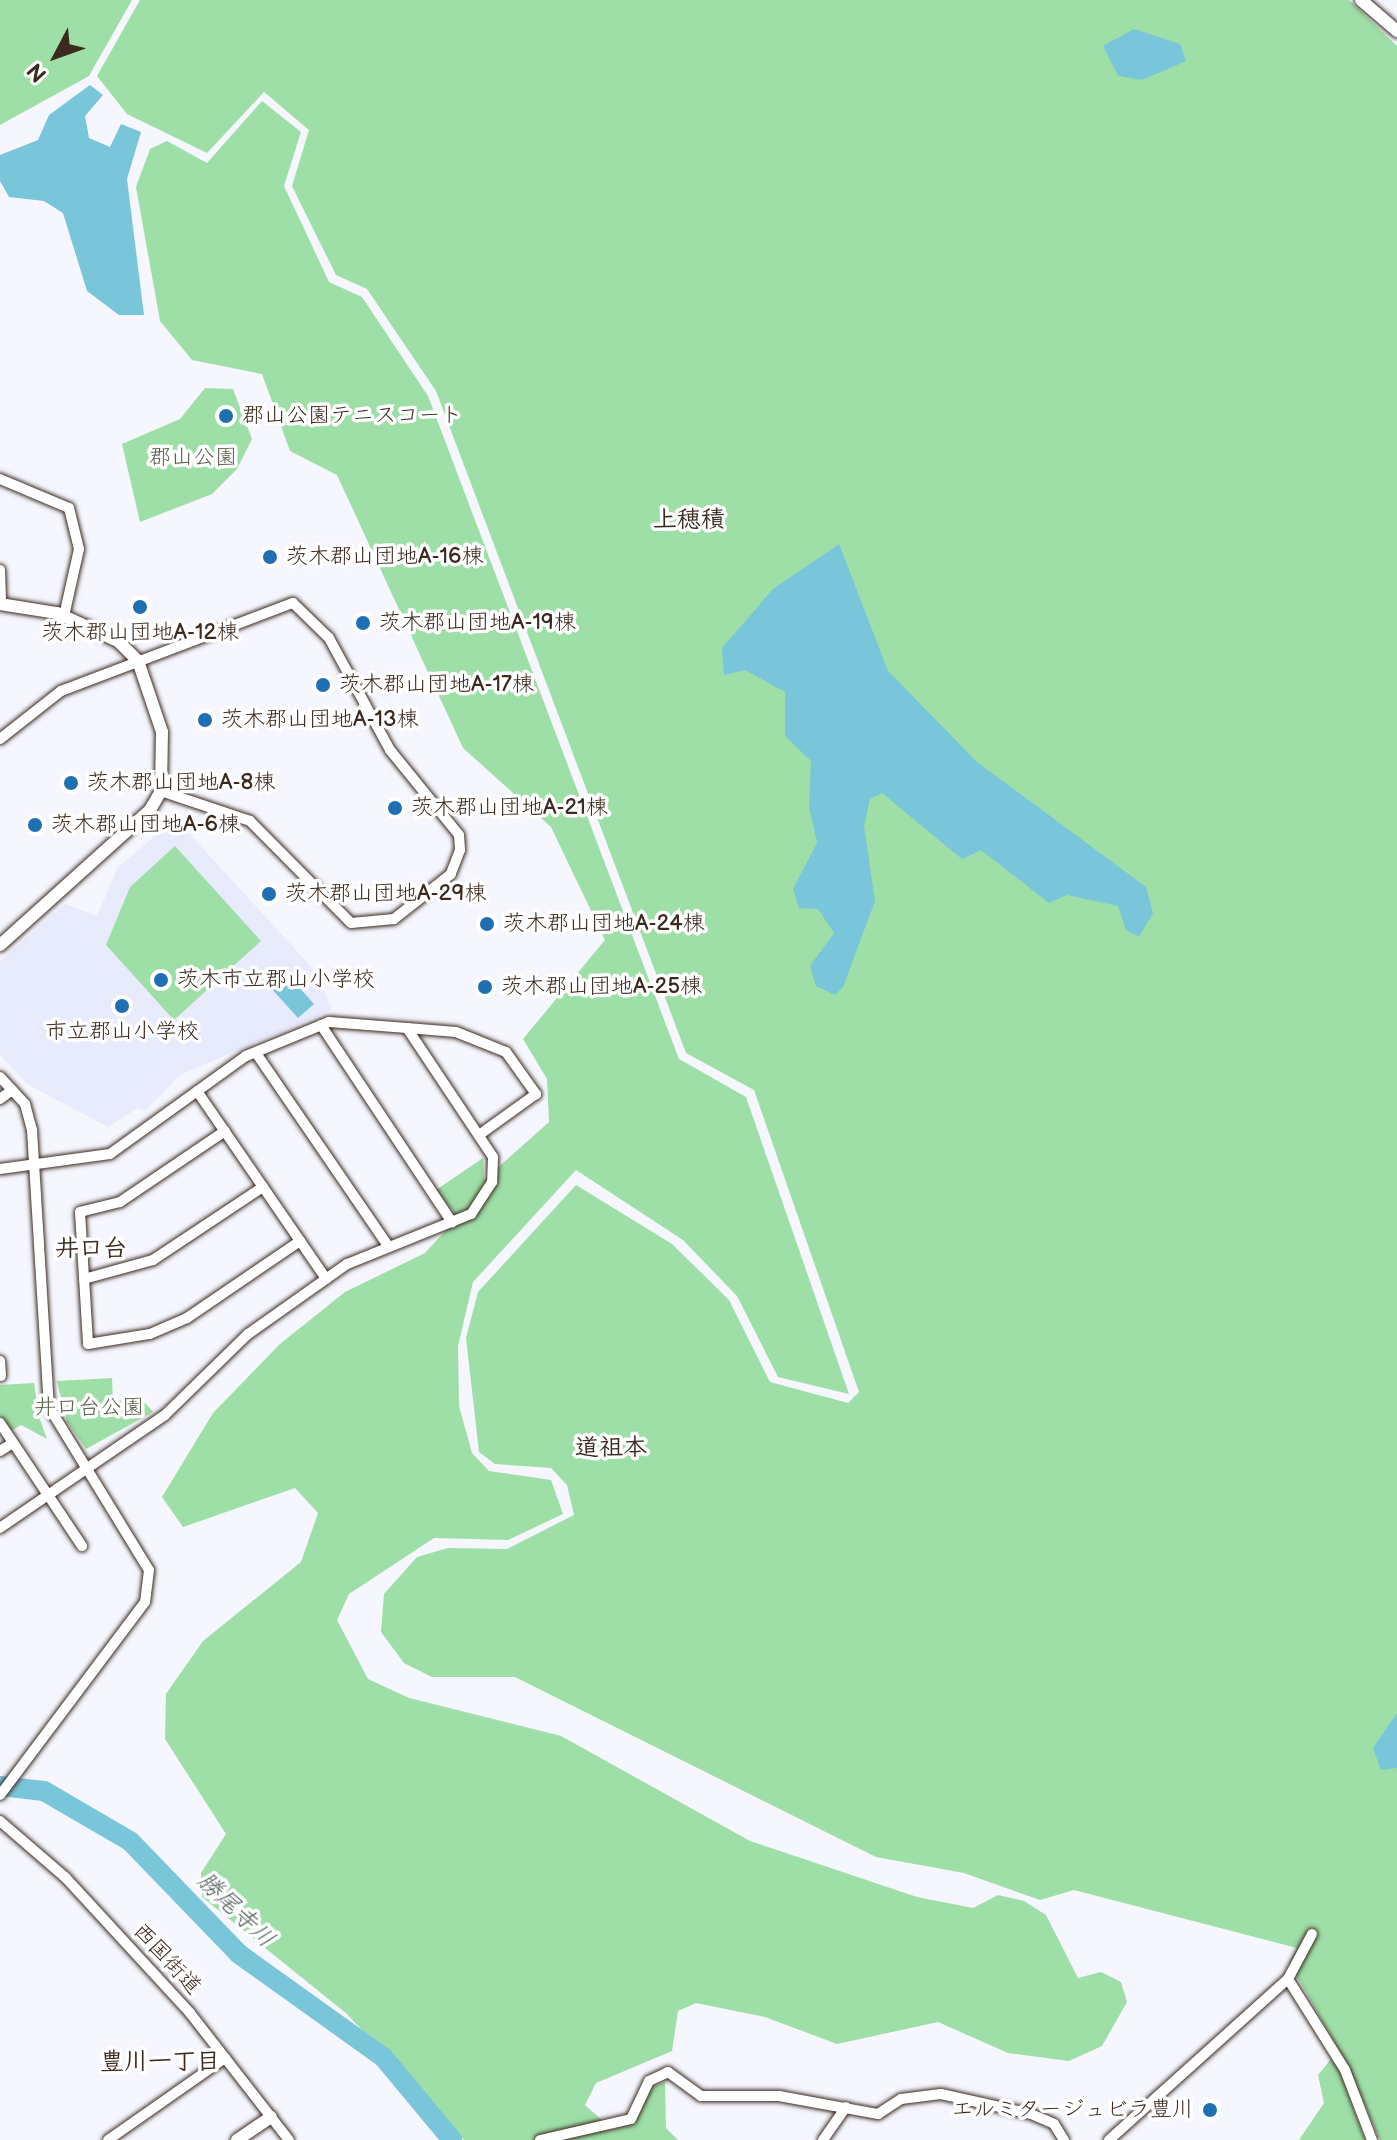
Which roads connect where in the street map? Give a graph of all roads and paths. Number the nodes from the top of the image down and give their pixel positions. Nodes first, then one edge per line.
1 (1361, 0) edge
2 (1397, 31) edge
3 (0, 479) edge
4 (0, 570) edge
5 (0, 604) edge
6 (64, 616) junction
7 (138, 661) junction
8 (0, 739) edge
9 (161, 791) junction
10 (0, 945) edge
11 (321, 1025) junction
12 (407, 1028) junction
13 (256, 1053) junction
14 (0, 1077) edge
15 (12, 1090) junction
16 (197, 1091) junction
17 (0, 1099) edge
18 (225, 1131) junction
19 (479, 1135) junction
20 (34, 1166) junction
21 (0, 1169) edge
22 (263, 1187) junction
23 (452, 1222) junction
24 (300, 1241) junction
25 (389, 1247) junction
26 (84, 1279) junction
27 (326, 1279) junction
28 (0, 1361) edge
29 (1, 1376) edge
30 (0, 1423) edge
31 (13, 1443) junction
32 (0, 1451) edge
33 (85, 1470) junction
34 (49, 1495) junction
35 (0, 1528) edge
36 (82, 1546) dead end
37 (0, 1795) edge
38 (0, 1821) edge
39 (1312, 1934) dead end
40 (1288, 1979) junction
41 (225, 2058) junction
42 (846, 2107) junction
43 (271, 2117) junction
44 (113, 2138) edge
45 (237, 2140) edge
46 (289, 2140) edge
47 (540, 2140) edge
48 (823, 2140) edge
49 (1064, 2140) edge
50 (1109, 2140) edge
51 (1372, 2140) edge

1 - 2 street
3 - 6 street
4 - 5 street
5 - 6 street
6 - 7 street
7 - 8 street
7 - 9 street
7 - 9 street
9 - 10 street
11 - 12 street
11 - 13 street
11 - 23 street
12 - 19 street
12 - 19 street
13 - 16 street
13 - 25 street
14 - 15 street
15 - 17 street
15 - 20 street
16 - 18 street
16 - 20 street
18 - 22 street
18 - 26 street
19 - 23 street
20 - 21 street
20 - 33 street
22 - 24 street
22 - 26 street
23 - 25 street
24 - 26 street
24 - 27 street
25 - 27 street
27 - 33 street
28 - 29 street
30 - 31 street
31 - 32 street
31 - 34 street
33 - 34 street
33 - 37 street
34 - 35 street
34 - 36 street
38 - 41 street, 西国街道
39 - 40 street
40 - 50 street
40 - 51 street
41 - 43 street, 西国街道
41 - 44 street
42 - 47 street
42 - 48 street
42 - 49 street
43 - 45 street
43 - 46 street, 西国街道

